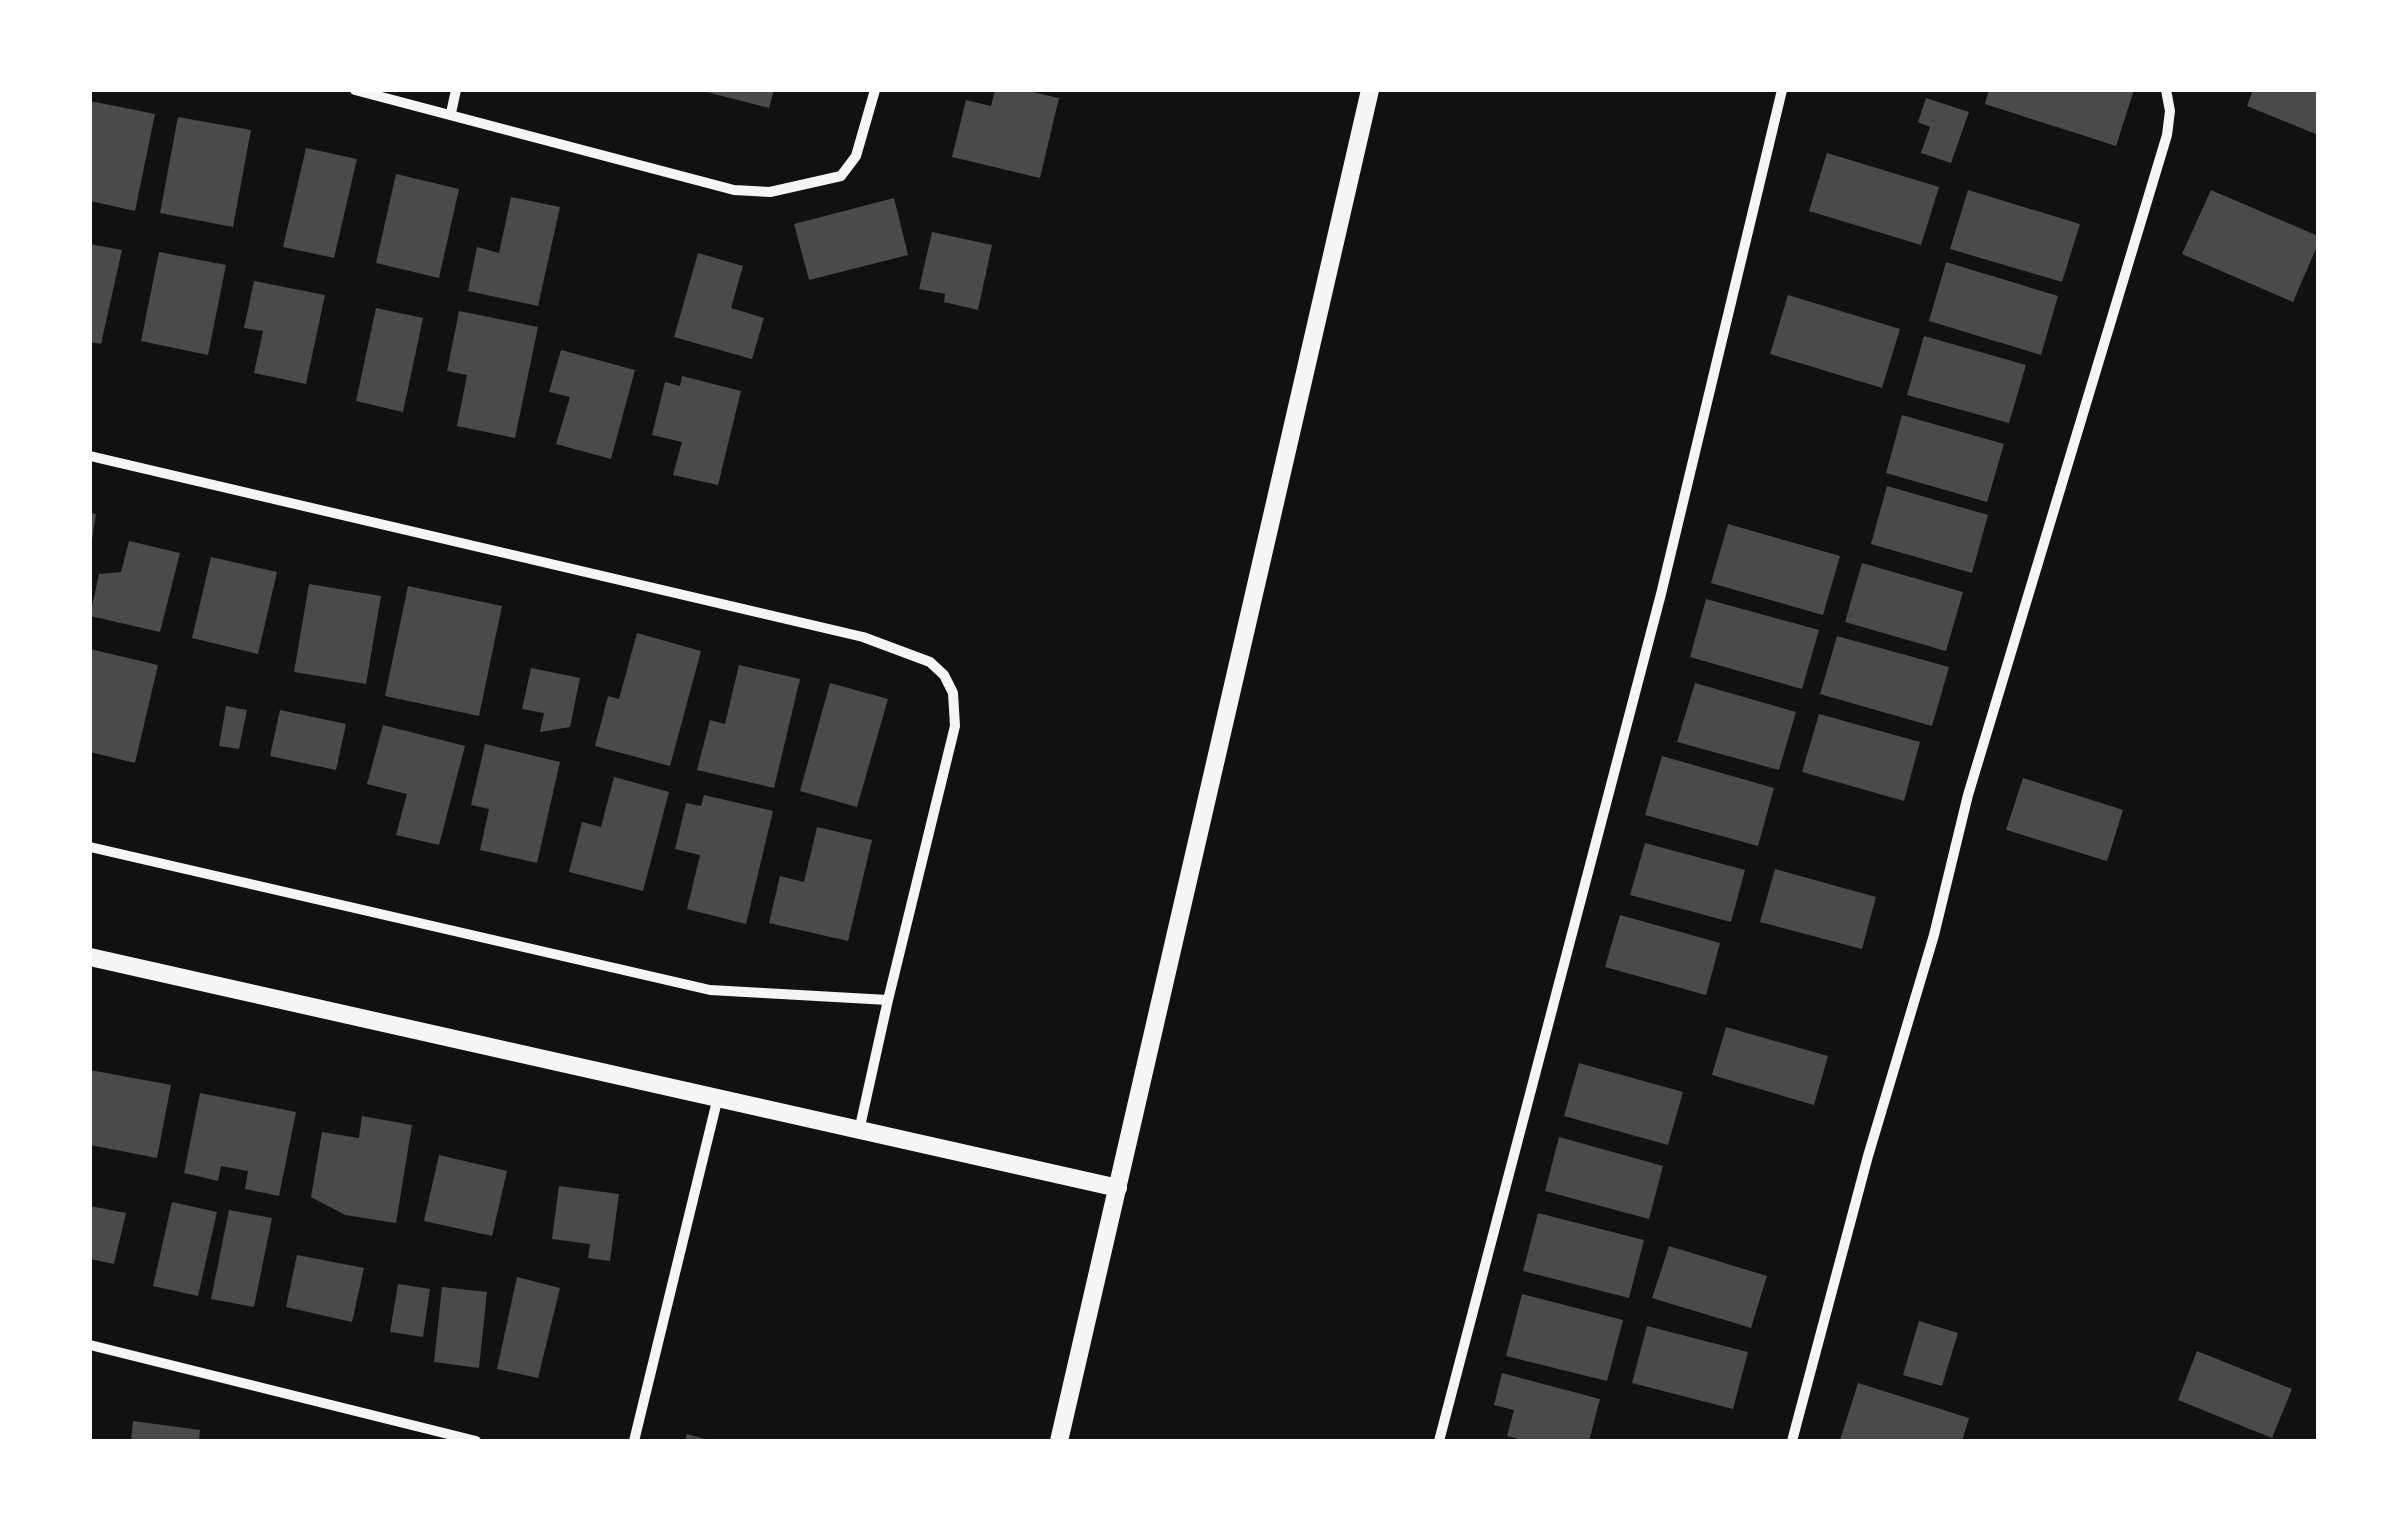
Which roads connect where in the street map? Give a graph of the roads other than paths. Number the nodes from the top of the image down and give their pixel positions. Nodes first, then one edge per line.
1 (355, 90) edge
2 (456, 90) edge
3 (875, 90) edge
4 (1370, 90) edge
5 (1782, 90) edge
6 (2166, 90) edge
7 (451, 113) junction
8 (90, 456) edge
9 (90, 847) edge
10 (90, 957) edge
11 (888, 1000) junction
12 (718, 1098) junction
13 (859, 1131) junction
14 (1118, 1188) junction
15 (90, 1345) edge
16 (476, 1441) edge
17 (634, 1441) edge
18 (1059, 1441) edge
19 (1440, 1441) edge
20 (1792, 1441) edge

1 - 7 street
2 - 7 street
3 - 7 street
4 - 14 street
5 - 19 street
6 - 20 street
8 - 11 street
9 - 11 street
10 - 12 street
11 - 13 street
12 - 13 street
12 - 17 street
13 - 14 street
14 - 18 street
15 - 16 street

